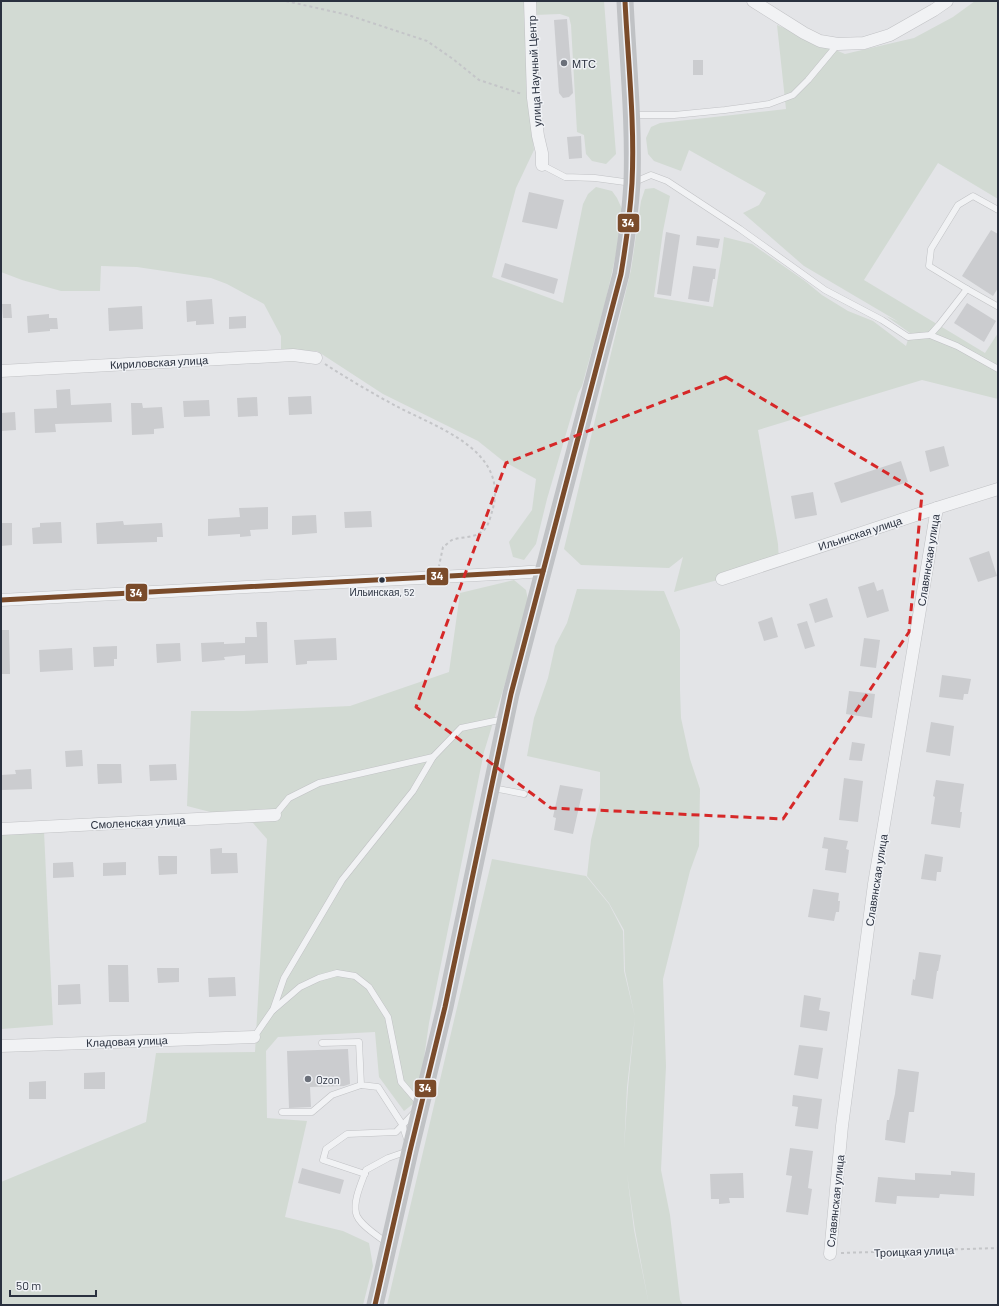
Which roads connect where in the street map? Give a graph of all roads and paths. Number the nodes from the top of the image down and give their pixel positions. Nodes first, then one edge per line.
1 (286, 1) edge
2 (530, 1) edge
3 (627, 1) edge
4 (753, 1) edge
5 (947, 1) edge
6 (838, 44) junction
7 (533, 98) junction
8 (631, 115) junction
9 (542, 165) joint
10 (632, 183) junction
11 (998, 210) edge
12 (967, 289) junction
13 (997, 306) dead end
14 (930, 335) junction
15 (316, 358) joint
16 (998, 369) edge
17 (1, 371) edge
18 (998, 489) edge
19 (937, 508) junction
20 (543, 571) junction
21 (437, 577) junction
22 (722, 579) dead end
23 (1, 600) edge
24 (506, 718) junction
25 (433, 757) junction
26 (491, 788) junction
27 (524, 794) dead end
28 (275, 815) joint
29 (1, 829) edge
30 (272, 1011) junction
31 (254, 1037) joint
32 (322, 1044) dead end
33 (1, 1046) edge
34 (361, 1086) junction
35 (422, 1106) junction
36 (282, 1112) dead end
37 (402, 1124) junction
38 (410, 1151) junction
39 (365, 1174) junction
40 (388, 1244) junction
41 (998, 1248) edge
42 (830, 1254) joint
43 (375, 1305) edge

1 - 7 path
2 - 7 street, улица Научный Центр
3 - 8 street
4 - 6 street
5 - 6 street
6 - 8 lane
7 - 9 street, улица Научный Центр
8 - 10 street
9 - 10 lane
10 - 14 lane
10 - 20 street
11 - 12 lane
12 - 13 lane
12 - 14 lane
14 - 16 lane
15 - 17 street, Кириловская улица
15 - 21 path
18 - 19 street, Ильинская улица
19 - 22 street, Ильинская улица
19 - 42 street, Славянская улица
20 - 21 street
20 - 24 street
21 - 23 street
24 - 25 lane
24 - 26 street
25 - 28 lane
25 - 30 lane
26 - 27 lane
26 - 35 street
28 - 29 street, Смоленская улица
30 - 31 lane
30 - 35 lane
31 - 33 street, Кладовая улица
32 - 34 lane
34 - 36 lane
34 - 37 lane
35 - 37 lane
35 - 38 street
37 - 38 lane
37 - 39 lane
38 - 39 lane
38 - 40 street
39 - 40 lane
40 - 43 street
41 - 42 path, Троицкая улица

